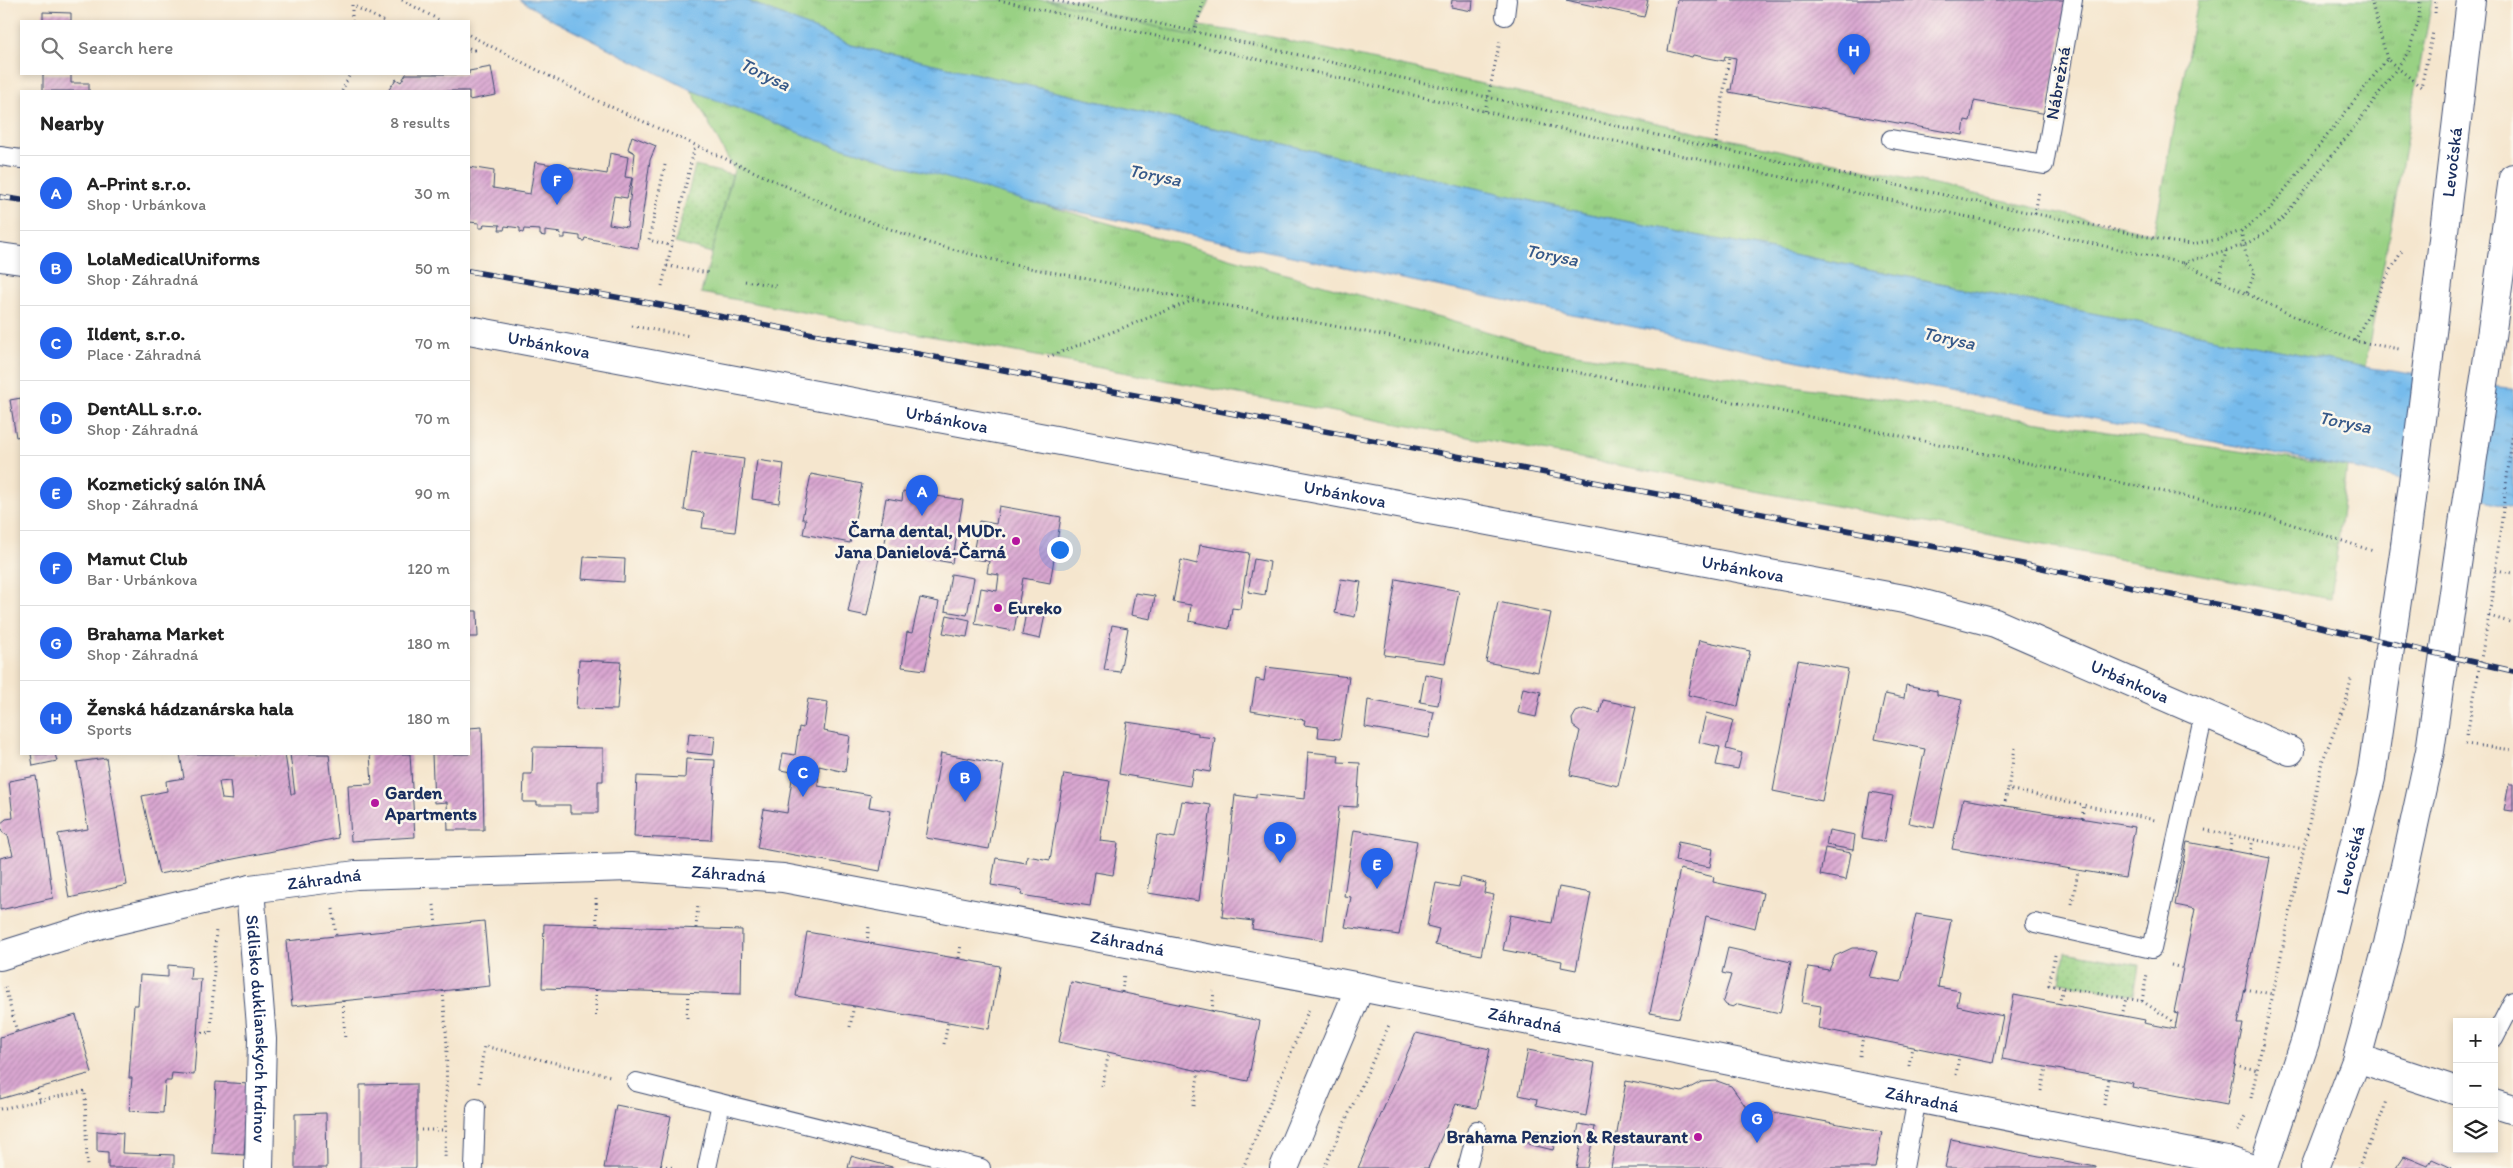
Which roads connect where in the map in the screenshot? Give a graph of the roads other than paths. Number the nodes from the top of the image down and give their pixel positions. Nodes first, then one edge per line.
1 (2073, 0) edge
2 (2471, 0) edge
3 (1891, 139) dead end
4 (0, 156) edge
5 (20, 159) edge
6 (2513, 178) edge
7 (0, 258) edge
8 (20, 260) edge
9 (2506, 260) edge
10 (470, 330) edge
11 (2204, 714) junction
12 (2290, 751) dead end
13 (251, 901) junction
14 (2034, 923) dead end
15 (2, 969) edge
16 (1360, 988) junction
17 (2513, 1001) edge
18 (2498, 1030) edge
19 (2357, 1058) junction
20 (636, 1082) road end
21 (2453, 1090) edge
22 (1917, 1098) junction
23 (722, 1103) junction
24 (2498, 1105) edge
25 (476, 1108) road end
26 (2513, 1110) edge
27 (1477, 1130) dead end
28 (2238, 1164) edge
29 (955, 1165) edge
30 (259, 1168) edge
31 (474, 1168) edge
32 (707, 1168) edge
33 (981, 1168) edge
34 (1284, 1168) edge
35 (1467, 1168) edge
36 (1904, 1168) edge
37 (2264, 1168) edge
38 (2315, 1168) edge

1 - 3 lane, Nábrežná
2 - 37 street, Levočská, bridge
4 - 5 lane
6 - 9 street
7 - 8 street
9 - 19 street, bridge
10 - 11 street, Urbánkova
11 - 12 street, Urbánkova
11 - 14 lane
13 - 15 street, Záhradná
13 - 16 street, Záhradná
13 - 30 street, Sídlisko duklianskych hrdinov
16 - 22 street, Záhradná
16 - 34 street
17 - 18 lane
19 - 21 street
19 - 38 street
20 - 23 lane
22 - 28 street, Záhradná
22 - 36 lane
23 - 29 lane
23 - 32 lane
24 - 26 street
25 - 31 lane
27 - 35 lane
29 - 33 lane

